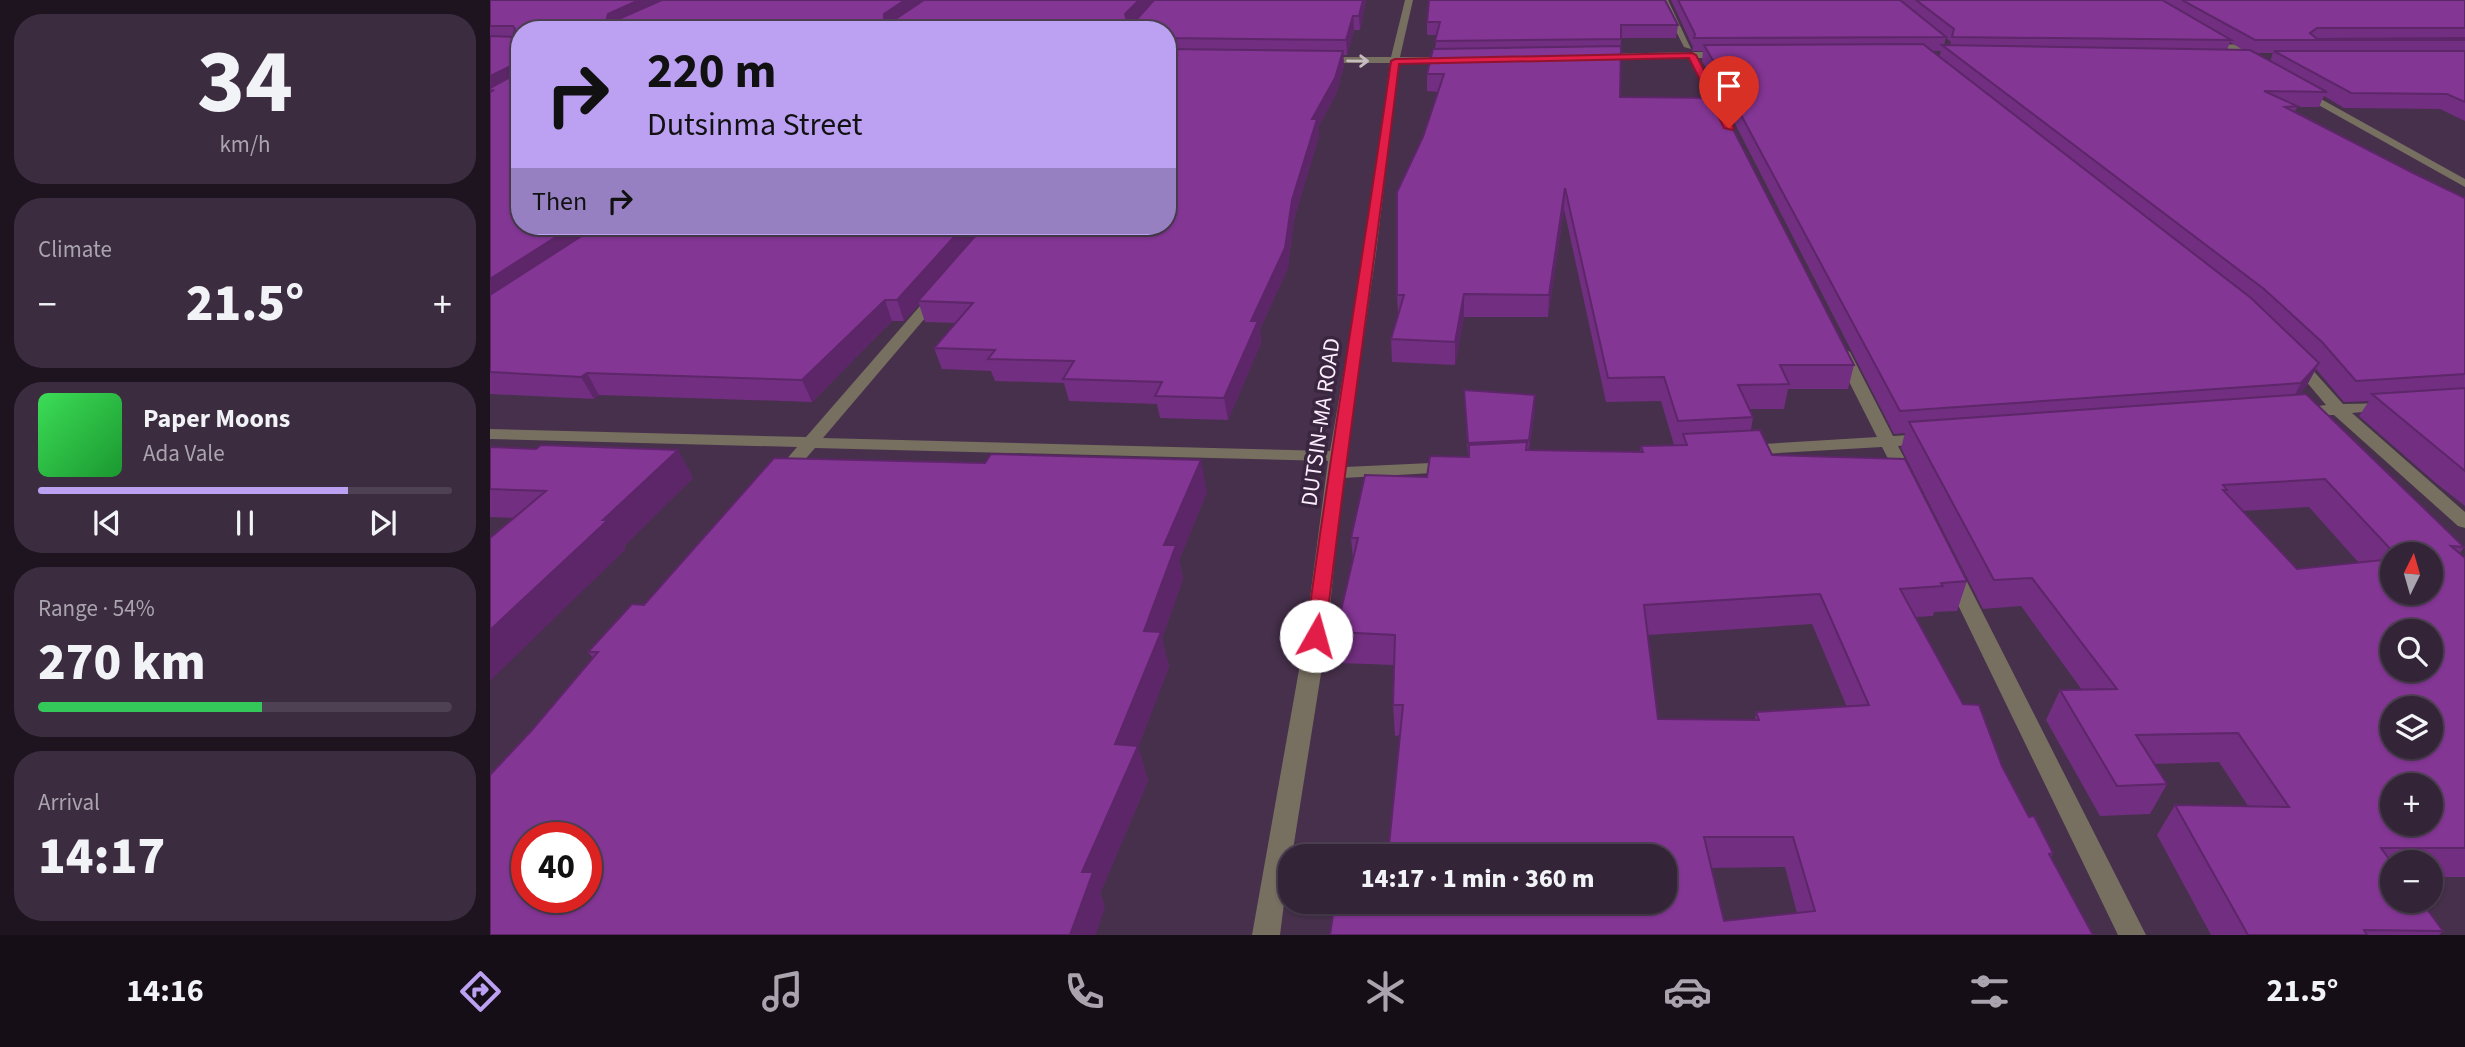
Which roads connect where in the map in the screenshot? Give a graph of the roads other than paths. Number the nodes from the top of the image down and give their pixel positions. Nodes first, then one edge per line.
1 (1409, 0) edge
2 (1664, 0) edge
3 (2202, 34) edge
4 (2279, 47) edge
5 (1592, 48) edge
6 (2197, 48) edge
7 (2225, 48) junction
8 (1453, 50) edge
9 (1690, 51) junction
10 (1731, 51) edge
11 (1316, 55) edge
12 (1397, 56) junction
13 (1584, 58) edge
14 (2202, 59) edge
15 (2216, 59) edge
16 (2243, 59) edge
17 (1462, 60) edge
18 (2295, 88) edge
19 (1730, 130) edge
20 (2465, 184) edge
21 (952, 277) edge
22 (1831, 330) edge
23 (2286, 350) edge
24 (2402, 405) edge
25 (2339, 410) junction
26 (2284, 414) edge
27 (490, 434) edge
28 (1942, 438) edge
29 (812, 442) junction
30 (1887, 442) junction
31 (1722, 451) edge
32 (1337, 465) junction
33 (1474, 466) edge
34 (1912, 491) edge
35 (766, 494) edge
36 (2465, 522) edge
37 (1942, 553) edge
38 (1266, 935) edge
39 (2132, 935) edge

1 - 12 street, DUTSIN-MA ROAD
2 - 9 street
3 - 7 street
4 - 7 street
5 - 9 street
6 - 7 street
7 - 16 street
8 - 12 street
9 - 10 street
9 - 13 street
9 - 19 street
11 - 12 street
12 - 17 street
12 - 32 street, DUTSIN-MA ROAD
14 - 15 street
18 - 20 street
21 - 29 street
22 - 30 street
23 - 25 street
24 - 25 street
25 - 26 street
25 - 36 street
27 - 29 street
28 - 30 street
29 - 32 street
29 - 35 street
30 - 31 street
30 - 34 street
32 - 33 street
32 - 38 street, DUTSIN-MA ROAD
37 - 39 street

